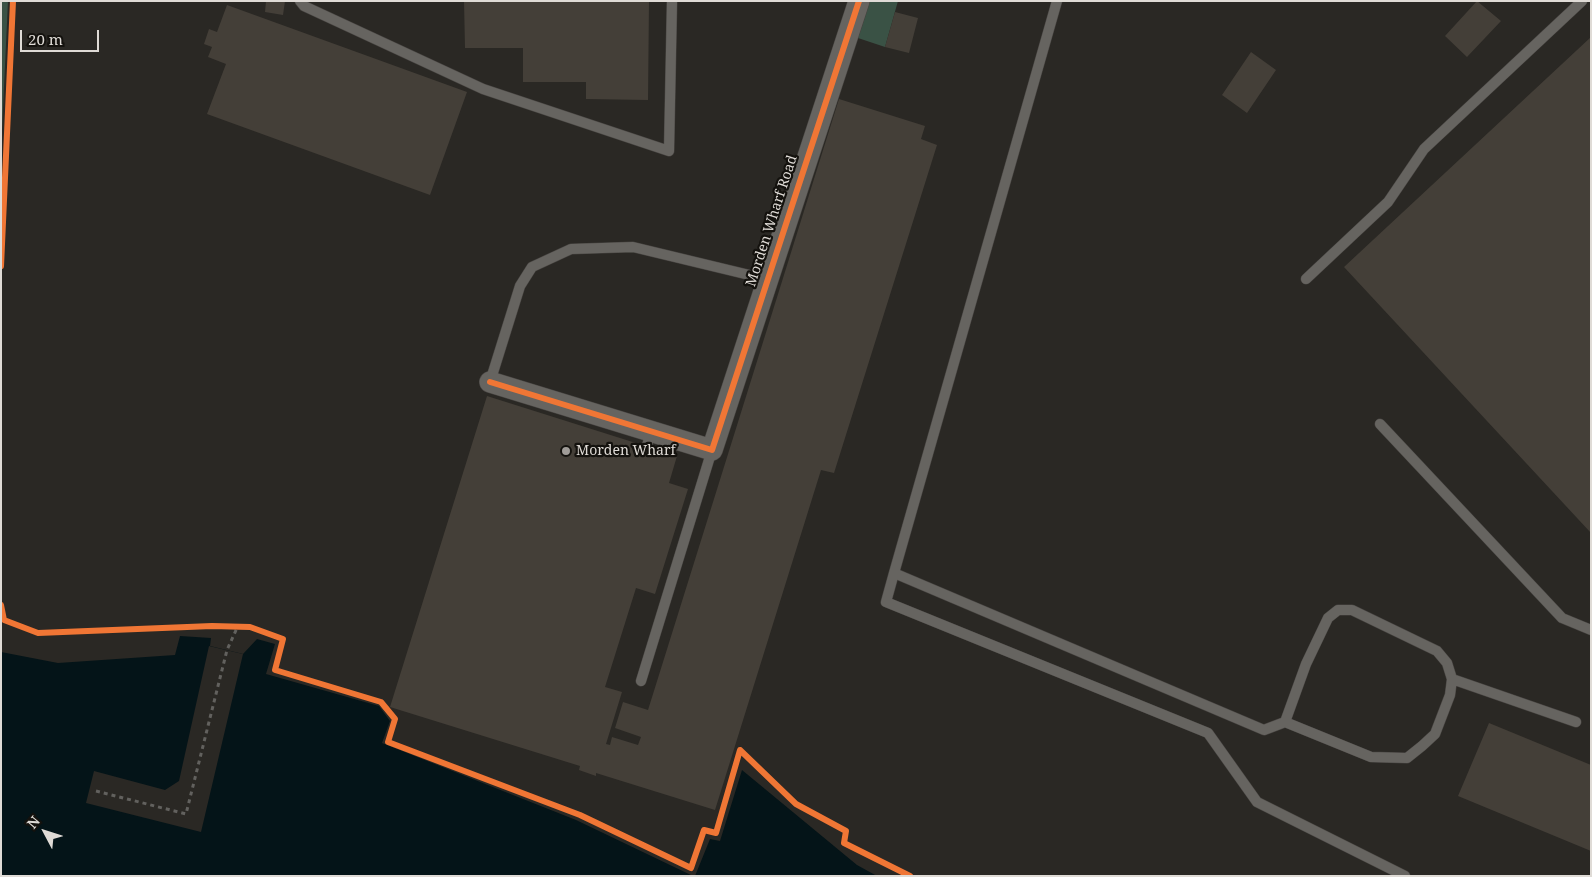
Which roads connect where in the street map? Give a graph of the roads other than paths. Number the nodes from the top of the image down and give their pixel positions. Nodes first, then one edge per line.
1 (300, 1) edge
2 (672, 1) edge
3 (859, 1) edge
4 (1057, 1) edge
5 (1582, 1) edge
6 (766, 279) junction
7 (1306, 279) dead end
8 (490, 382) joint
9 (1380, 424) dead end
10 (712, 450) junction
11 (894, 573) junction
12 (1591, 630) edge
13 (1452, 679) junction
14 (641, 681) dead end
15 (1285, 722) junction
16 (1576, 722) dead end
17 (1405, 876) edge

1 - 2 lane
3 - 6 street, Morden Wharf Road
4 - 11 lane
5 - 7 lane
6 - 8 lane
6 - 10 street, Morden Wharf Road
8 - 10 street
9 - 12 lane
10 - 14 lane
11 - 15 lane
11 - 17 lane
13 - 15 lane
13 - 15 lane
13 - 16 lane

